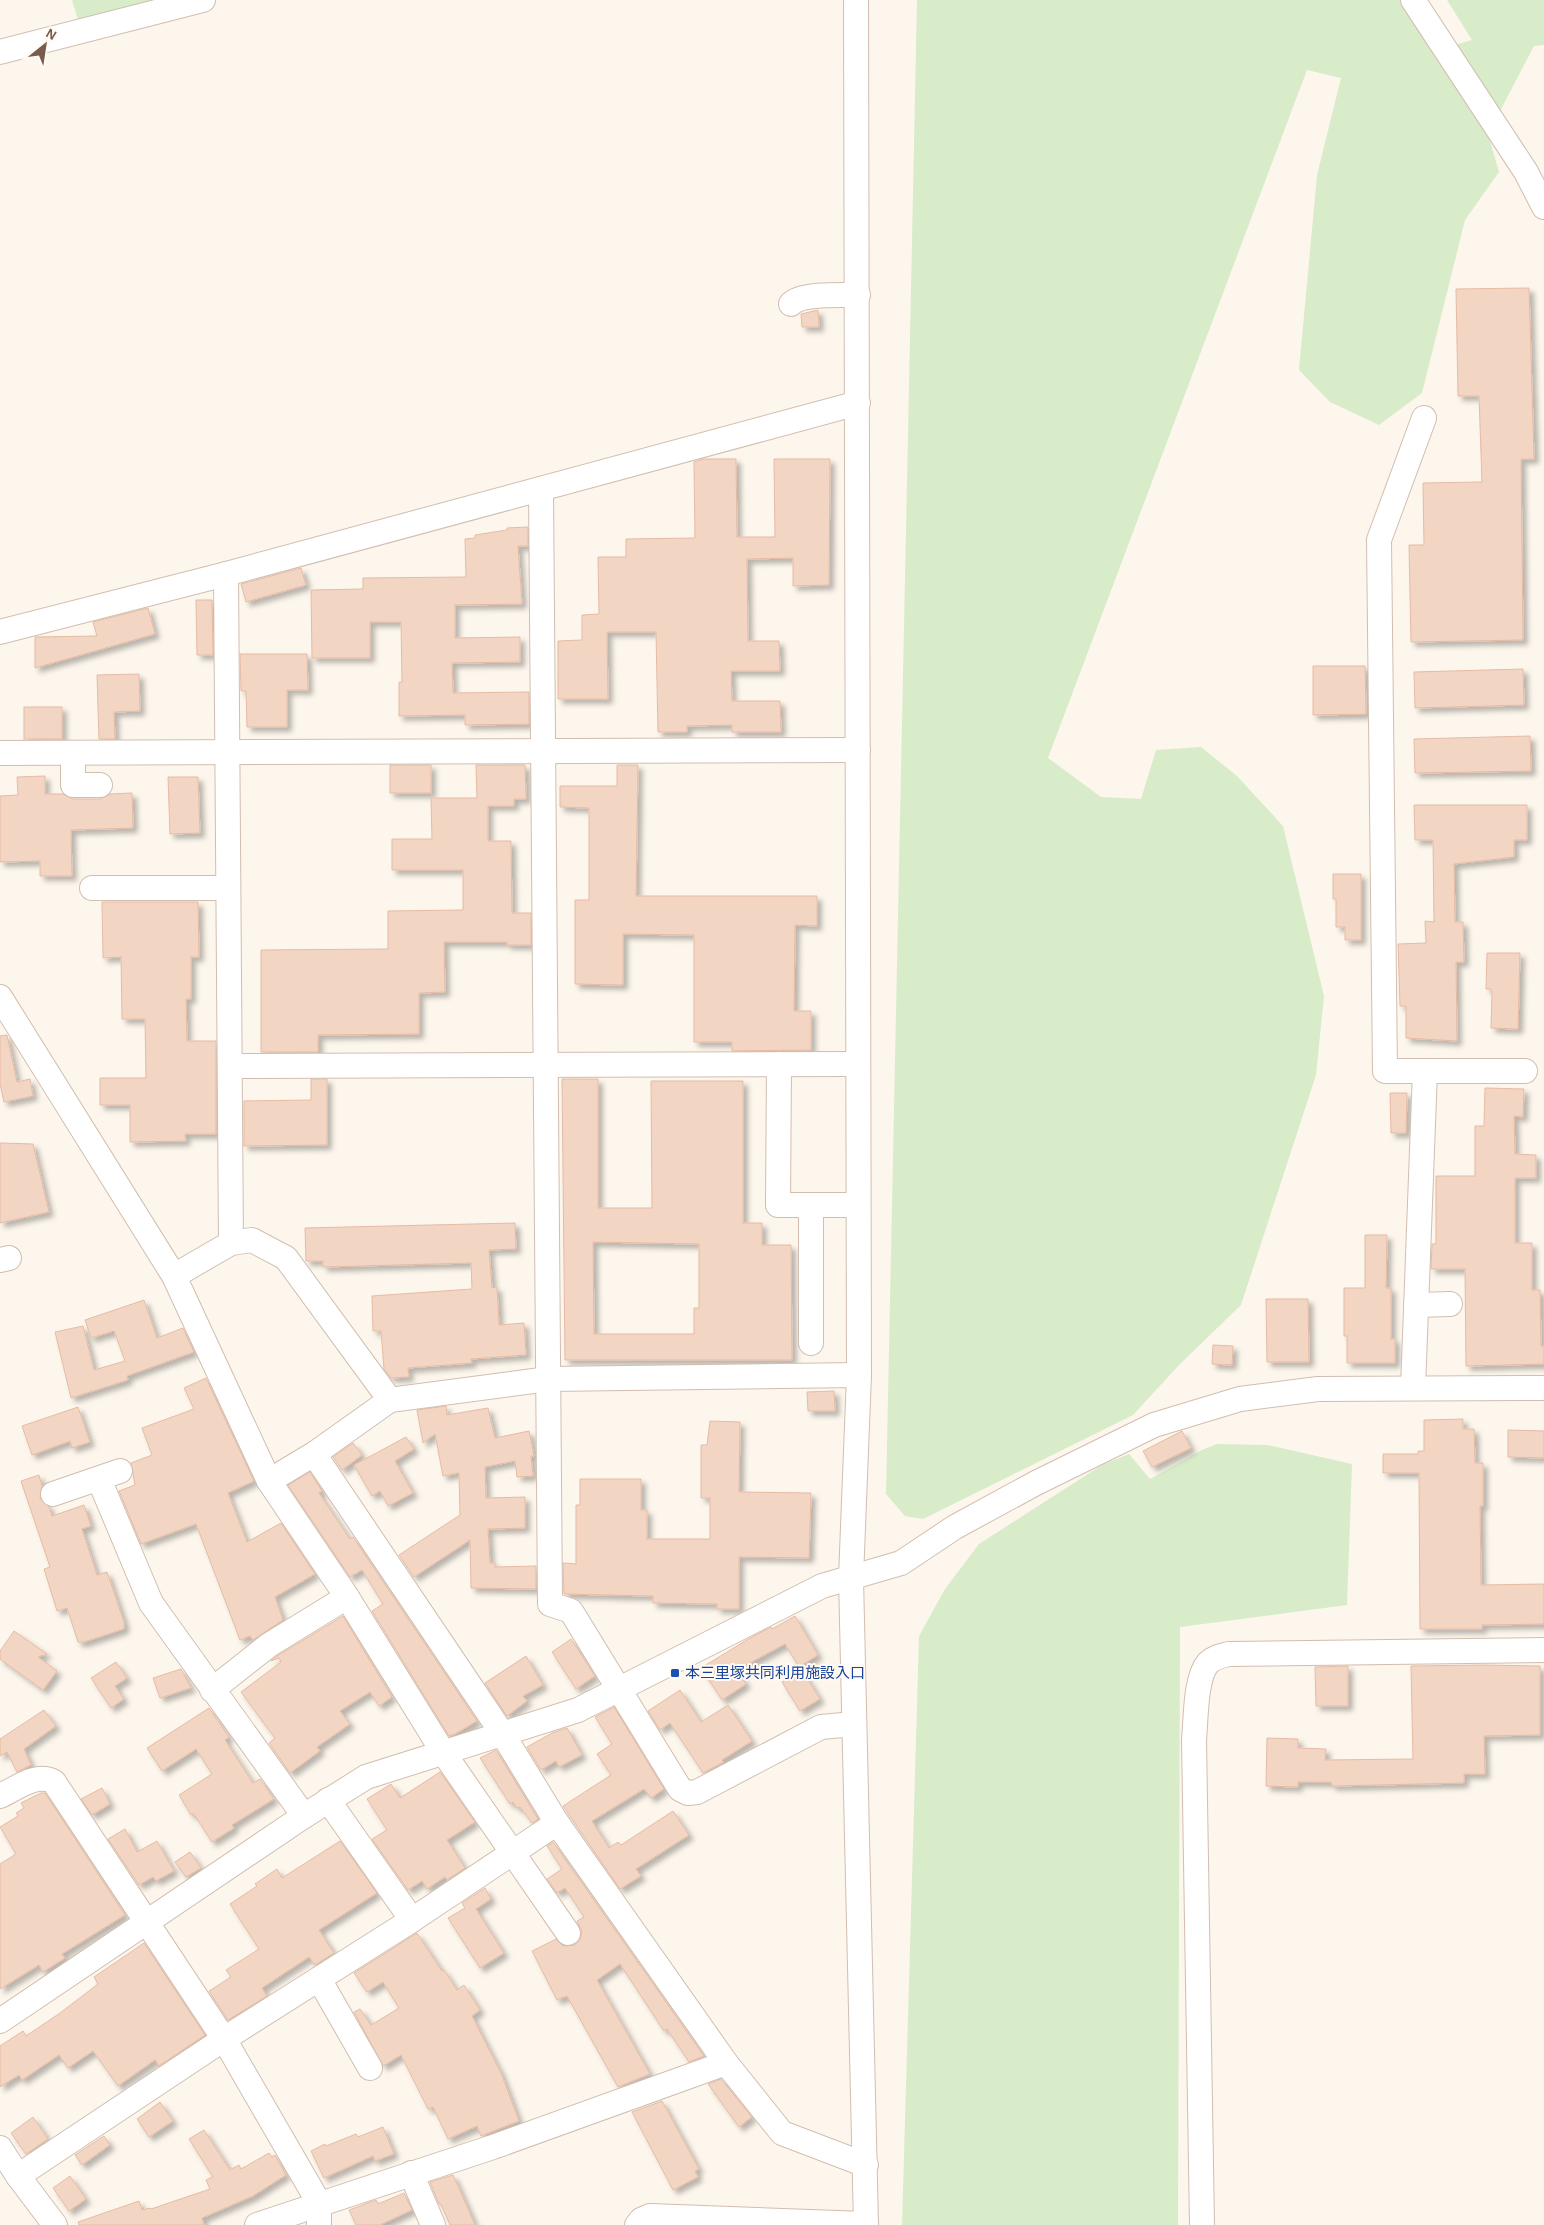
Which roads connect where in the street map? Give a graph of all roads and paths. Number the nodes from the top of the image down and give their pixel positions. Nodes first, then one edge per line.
1 (203, 0) edge
2 (856, 0) edge
3 (1413, 0) edge
4 (0, 52) edge
5 (1544, 207) edge
6 (858, 295) junction
7 (790, 304) dead end
8 (858, 402) junction
9 (1424, 418) dead end
10 (541, 489) junction
11 (226, 574) junction
12 (0, 632) edge
13 (858, 750) junction
14 (543, 751) junction
15 (227, 752) junction
16 (0, 753) edge
17 (73, 753) junction
18 (100, 785) dead end
19 (92, 888) dead end
20 (228, 888) junction
21 (0, 997) edge
22 (779, 1064) junction
23 (857, 1064) junction
24 (545, 1065) junction
25 (230, 1066) junction
26 (1425, 1071) junction
27 (1524, 1071) dead end
28 (811, 1205) junction
29 (858, 1205) junction
30 (231, 1243) junction
31 (174, 1276) junction
32 (1416, 1304) junction
33 (1450, 1304) dead end
34 (811, 1343) dead end
35 (859, 1375) junction
36 (548, 1379) junction
37 (1413, 1388) junction
38 (1544, 1388) edge
39 (390, 1400) junction
40 (314, 1454) junction
41 (270, 1481) junction
42 (53, 1494) dead end
43 (851, 1578) junction
44 (347, 1598) junction
45 (1544, 1650) edge
46 (212, 1690) junction
47 (619, 1691) junction
48 (854, 1724) junction
49 (502, 1733) junction
50 (443, 1752) junction
51 (0, 1796) edge
52 (336, 1796) junction
53 (304, 1816) junction
54 (557, 1823) junction
55 (512, 1852) junction
56 (412, 1920) junction
57 (148, 1923) junction
58 (568, 1933) dead end
59 (319, 1979) junction
60 (0, 2021) edge
61 (224, 2039) junction
62 (726, 2063) junction
63 (370, 2068) dead end
64 (0, 2148) edge
65 (866, 2165) junction
66 (411, 2173) junction
67 (18, 2176) junction
68 (319, 2214) edge
69 (866, 2224) edge
70 (55, 2225) edge
71 (257, 2225) edge
72 (433, 2225) edge
73 (637, 2225) edge
74 (1202, 2225) edge

1 - 4 street
2 - 6 street
3 - 5 street
6 - 7 street
6 - 8 street
8 - 10 street
8 - 13 street
9 - 26 street
10 - 11 street
10 - 14 street
11 - 12 street
11 - 15 street
13 - 14 street
13 - 23 street
14 - 15 street
14 - 24 street
15 - 17 street
15 - 20 street
16 - 17 street
17 - 18 street
19 - 20 street
20 - 25 street
21 - 31 street
22 - 23 street
22 - 24 street
22 - 28 street
23 - 29 street
24 - 25 street
24 - 36 street
25 - 30 street
26 - 27 street
26 - 32 street
28 - 29 street
28 - 34 street
29 - 35 street
30 - 31 street
30 - 39 street
31 - 41 street
32 - 33 street
32 - 37 street
35 - 36 street
35 - 43 street
36 - 39 street
36 - 47 street
37 - 38 street
37 - 43 street
39 - 40 street
40 - 41 street
40 - 49 street
41 - 44 street
42 - 46 street
43 - 47 street
43 - 48 street
44 - 46 street
44 - 50 street
45 - 74 street
46 - 53 street
47 - 48 street
47 - 49 street
48 - 65 street
49 - 50 street
49 - 54 street
50 - 52 street
50 - 55 street
51 - 57 street
52 - 53 street
52 - 56 street
53 - 57 street
54 - 55 street
54 - 62 street
55 - 56 street
55 - 58 street
56 - 59 street
57 - 60 street
57 - 61 street
59 - 61 street
59 - 63 street
61 - 67 street
61 - 68 street
62 - 65 street
62 - 66 street
64 - 67 street
65 - 69 street
66 - 68 street
66 - 72 street
67 - 70 street
68 - 71 street
69 - 73 street

